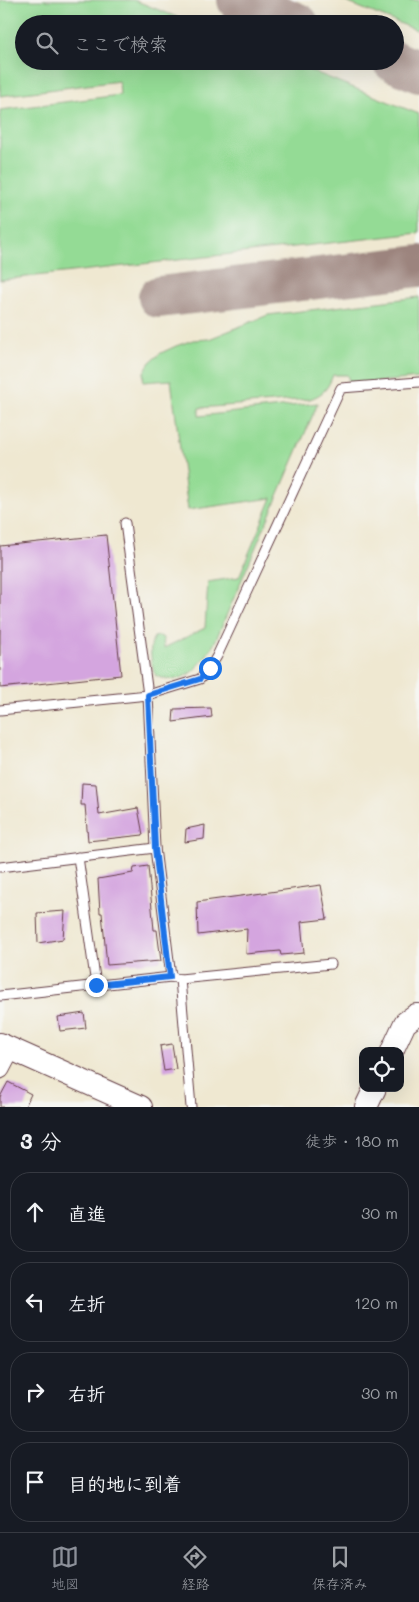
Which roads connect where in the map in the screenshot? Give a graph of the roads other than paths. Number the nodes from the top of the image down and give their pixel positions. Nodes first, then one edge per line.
1 (419, 382) edge
2 (125, 522) dead end
3 (148, 695) junction
4 (0, 710) edge
5 (155, 848) junction
6 (78, 857) junction
7 (0, 867) edge
8 (331, 964) dead end
9 (175, 978) junction
10 (96, 985) junction
11 (0, 996) edge
12 (419, 1015) edge
13 (5, 1046) edge
14 (394, 1047) edge
15 (0, 1069) edge
16 (373, 1092) edge
17 (141, 1107) edge
18 (191, 1107) edge
19 (366, 1107) edge

1 - 3 lane
2 - 3 lane
3 - 4 lane
3 - 5 lane
5 - 6 lane
5 - 9 lane
6 - 7 lane
6 - 10 lane
8 - 9 lane
9 - 10 lane
9 - 18 lane
10 - 11 lane
12 - 14 street
13 - 15 street
13 - 17 street
16 - 19 street

